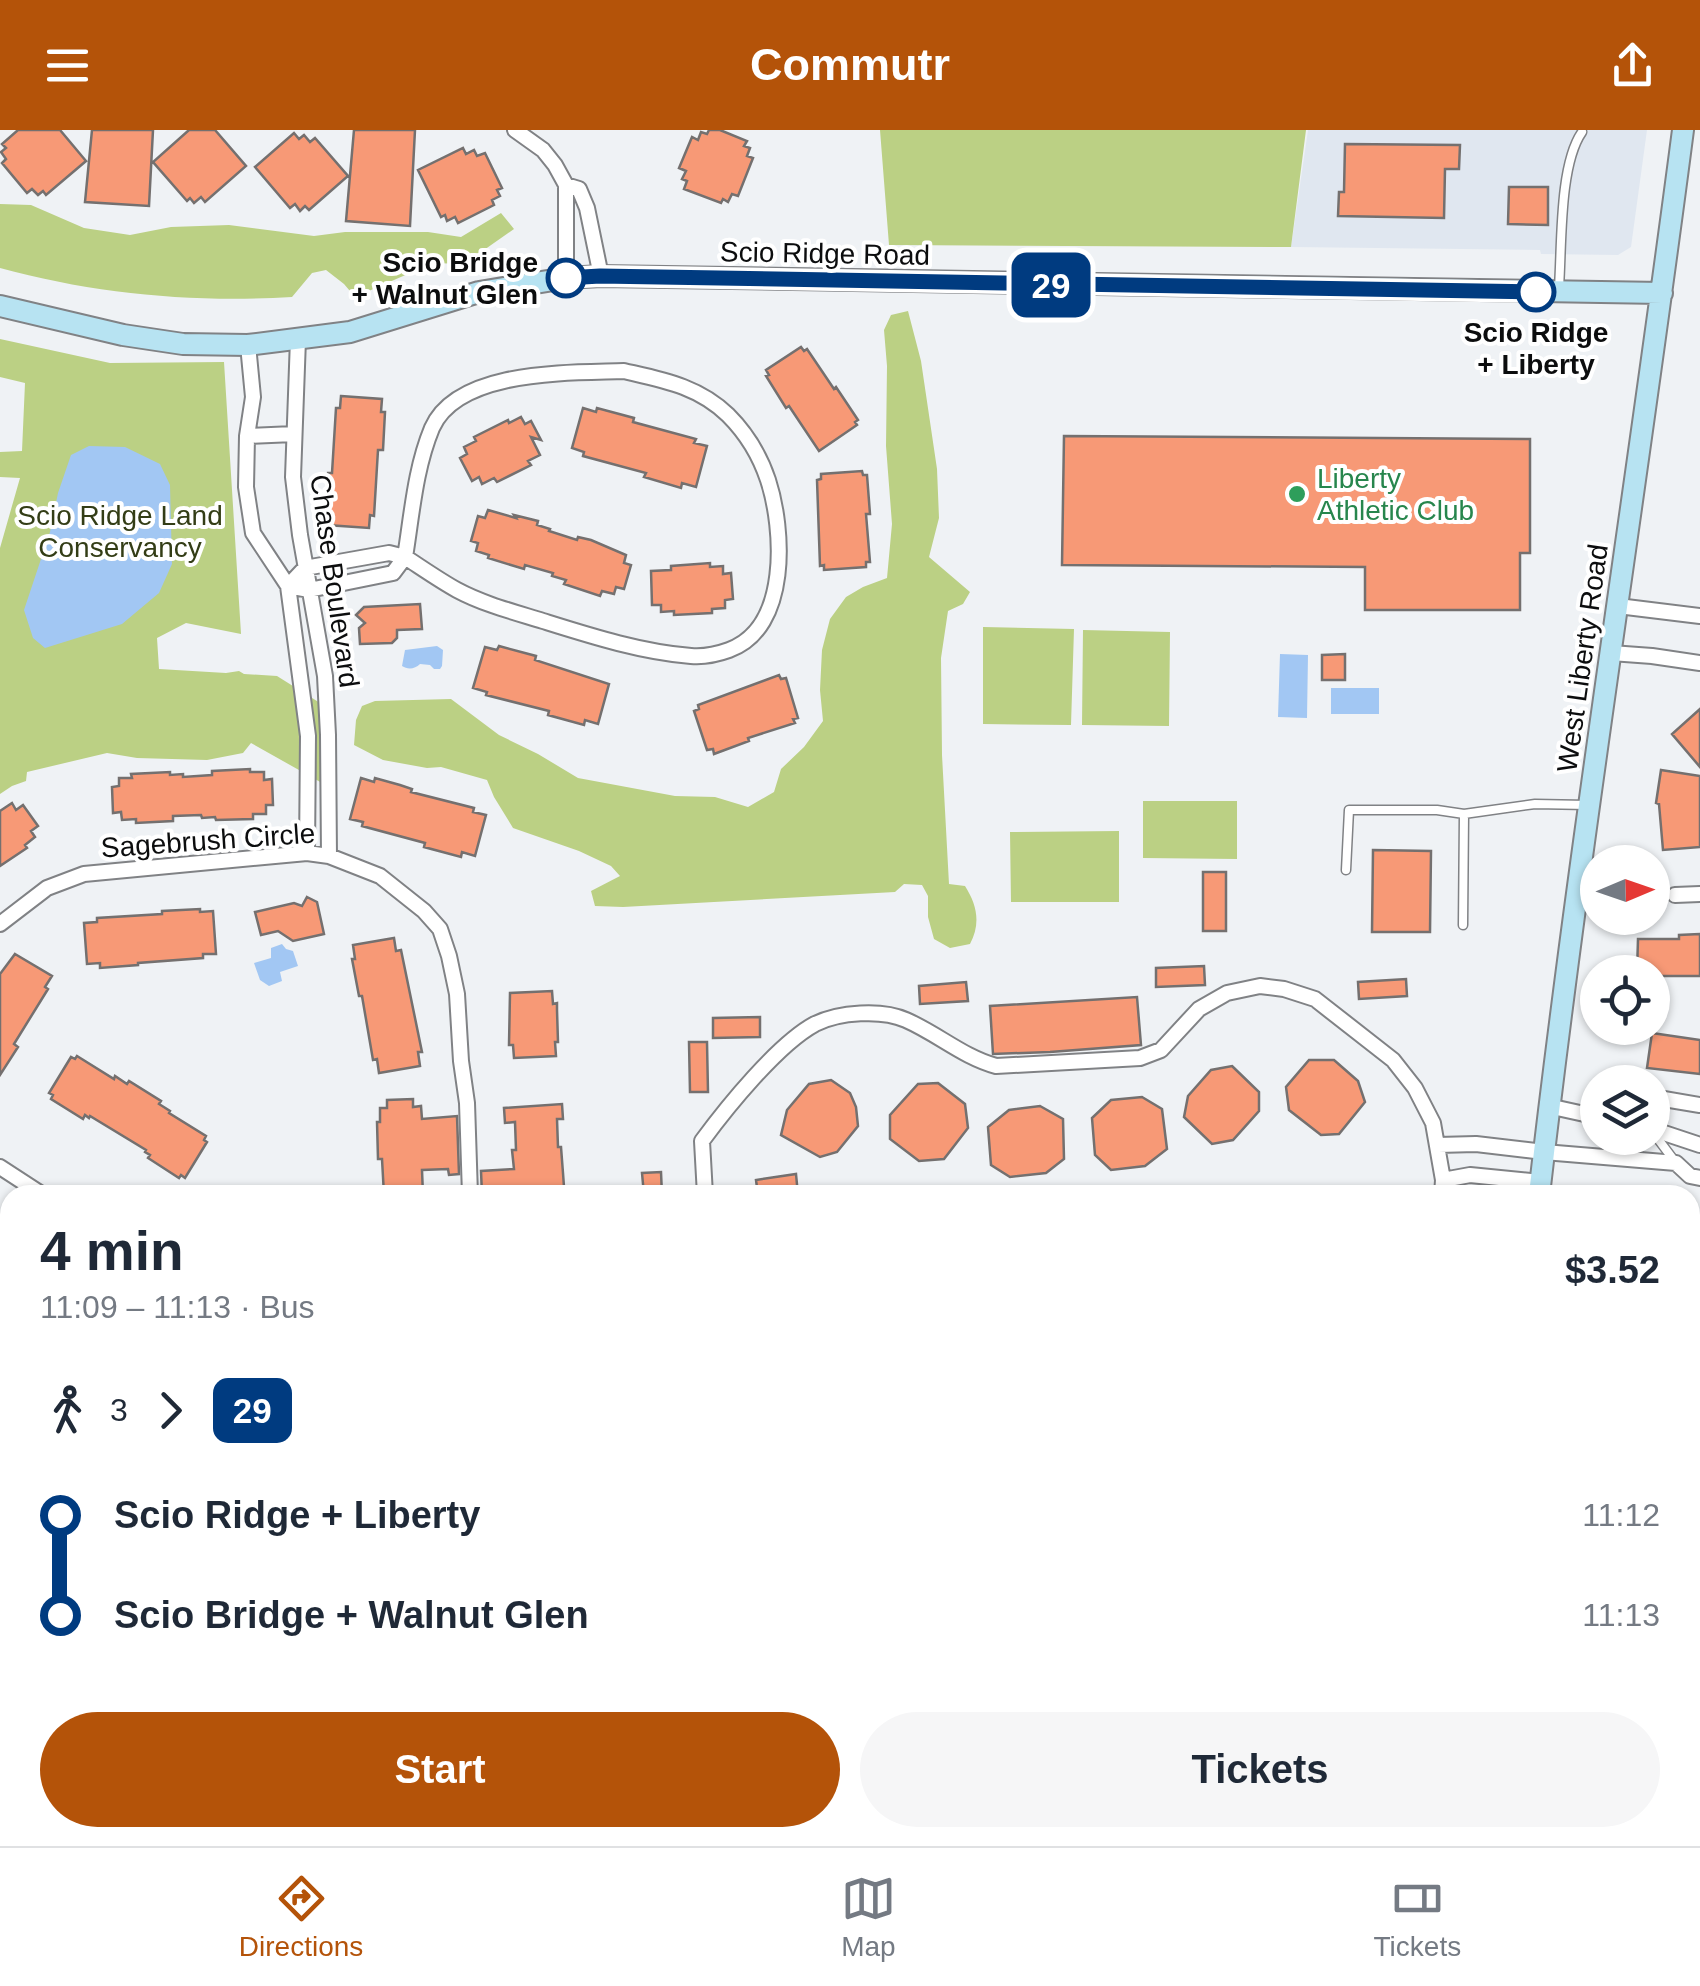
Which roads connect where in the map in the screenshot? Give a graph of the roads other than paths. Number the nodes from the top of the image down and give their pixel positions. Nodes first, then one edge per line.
1 (515, 130) edge
2 (1684, 130) edge
3 (1582, 132) edge
4 (566, 185) junction
5 (600, 276) junction
6 (566, 278) junction
7 (1558, 292) junction
8 (1662, 293) junction
9 (0, 306) edge
10 (298, 339) junction
11 (248, 345) junction
12 (294, 434) junction
13 (246, 436) junction
14 (405, 557) junction
15 (305, 568) junction
16 (288, 586) junction
17 (309, 590) junction
18 (1618, 606) junction
19 (1700, 616) edge
20 (1611, 653) junction
21 (1700, 663) edge
22 (328, 735) junction
23 (308, 736) junction
24 (1588, 805) junction
25 (1464, 814) junction
26 (308, 853) junction
27 (328, 856) junction
28 (1346, 870) dead end
29 (1700, 894) edge
30 (1675, 895) dead end
31 (0, 924) edge
32 (1463, 925) dead end
33 (1670, 1100) edge
34 (1700, 1105) edge
35 (1548, 1106) junction
36 (1580, 1113) edge
37 (1670, 1136) edge
38 (1700, 1145) edge
39 (1438, 1146) junction
40 (1544, 1152) junction
41 (1670, 1155) edge
42 (1676, 1163) junction
43 (0, 1167) edge
44 (1700, 1178) edge
45 (28, 1185) edge
46 (470, 1185) edge
47 (704, 1185) edge
48 (1442, 1185) edge
49 (1448, 1185) edge
50 (1520, 1185) edge
51 (1540, 1185) edge

1 - 4 street
2 - 8 street, West Liberty Road
3 - 7 lane
4 - 5 street
4 - 6 street
5 - 6 street, Scio Ridge Road
5 - 7 street, Scio Ridge Road
6 - 10 street, Scio Ridge Road
7 - 8 street, Scio Ridge Road
8 - 18 street, West Liberty Road
9 - 11 street, Scio Ridge Road
10 - 11 street, Scio Ridge Road
10 - 12 street, Chase Boulevard
11 - 13 street, Chase Boulevard
12 - 13 street
12 - 15 street, Chase Boulevard
13 - 16 street, Chase Boulevard
14 - 14 street
14 - 15 street
14 - 17 street
15 - 16 street
15 - 17 street, Chase Boulevard
16 - 17 street
16 - 23 street, Chase Boulevard
17 - 22 street, Chase Boulevard
18 - 19 street
18 - 20 street, West Liberty Road
20 - 21 street
20 - 24 street, West Liberty Road
22 - 23 street
22 - 27 street, Chase Boulevard
23 - 26 street, Chase Boulevard
24 - 25 lane
24 - 35 street, West Liberty Road
25 - 28 lane
25 - 32 lane
26 - 27 street, Sagebrush Circle
26 - 31 street, Sagebrush Circle
27 - 46 street, Sagebrush Circle
29 - 30 street
33 - 34 street
35 - 36 street
35 - 40 street, West Liberty Road
37 - 38 street
39 - 40 street
39 - 47 street
39 - 48 street
40 - 42 street
40 - 51 street, West Liberty Road
41 - 42 lane
42 - 44 street
43 - 45 street
49 - 50 street

